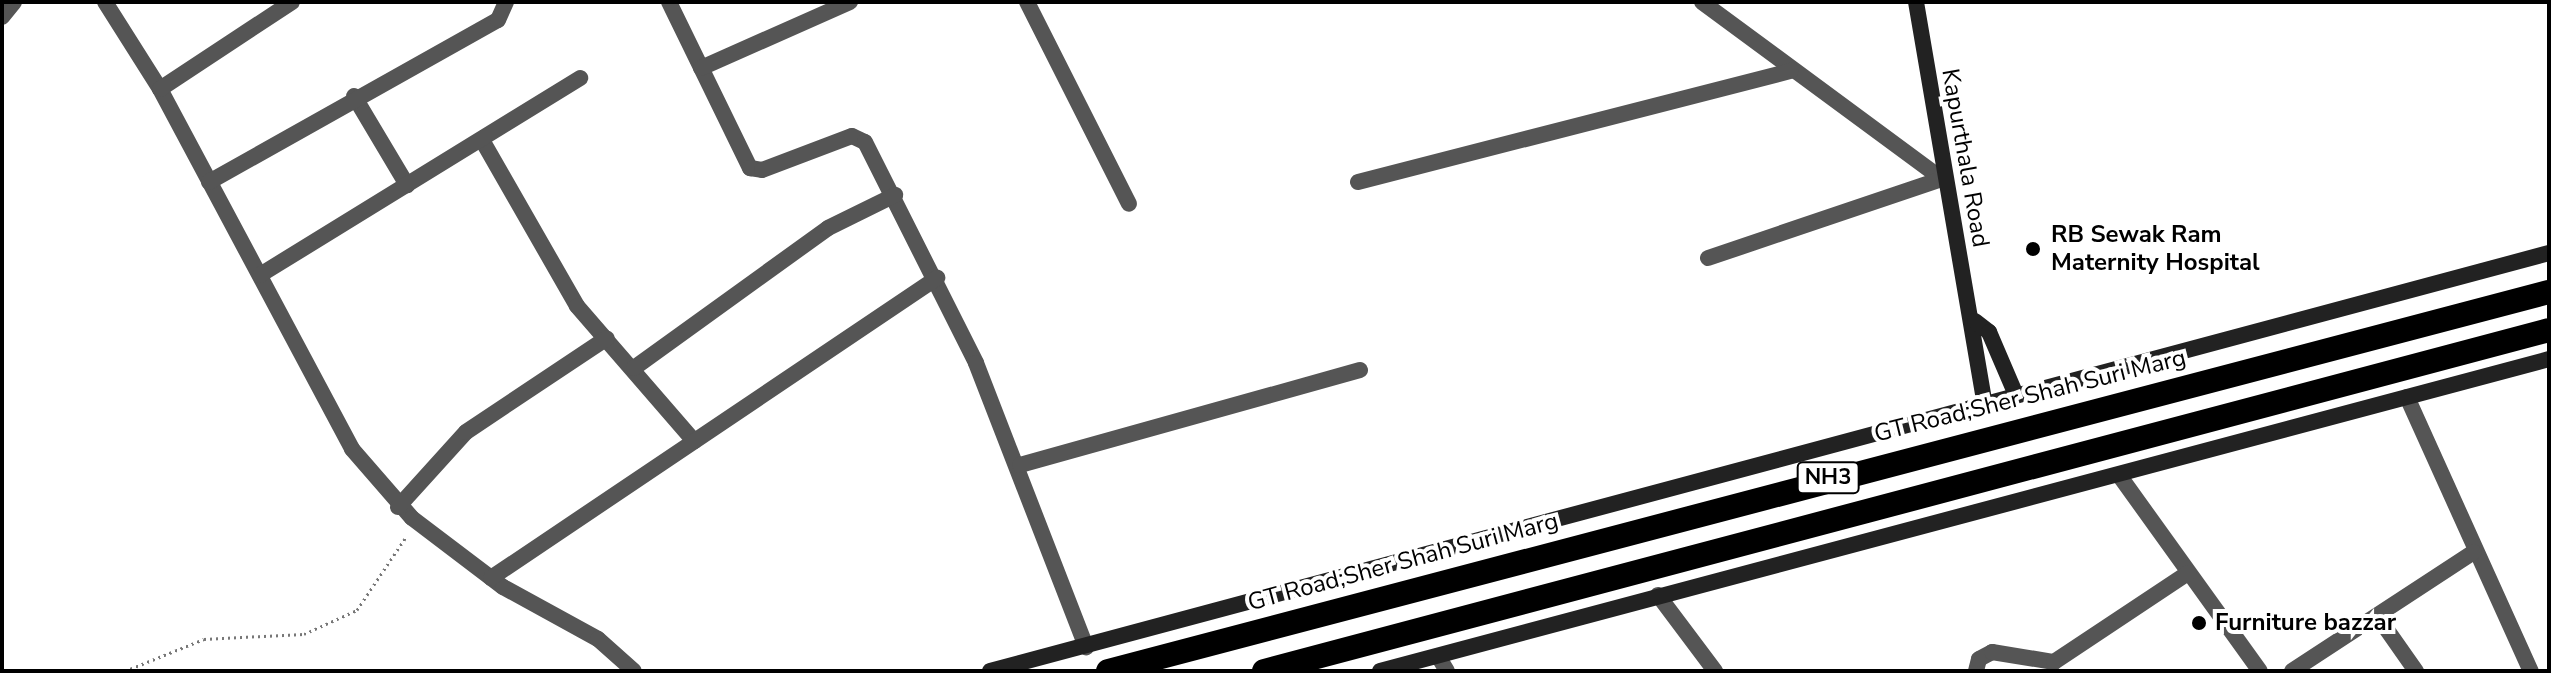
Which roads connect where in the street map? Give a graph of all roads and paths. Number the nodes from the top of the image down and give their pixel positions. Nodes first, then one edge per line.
1 (14, 2) edge
2 (105, 2) edge
3 (292, 2) edge
4 (506, 2) edge
5 (669, 2) edge
6 (850, 2) edge
7 (1027, 2) edge
8 (1702, 2) edge
9 (1916, 2) edge
10 (2, 17) edge
11 (701, 68) junction
12 (1791, 71) junction
13 (580, 78) dead end
14 (160, 89) junction
15 (354, 96) junction
16 (482, 140) junction
17 (1942, 179) junction
18 (209, 182) junction
19 (1358, 182) dead end
20 (407, 185) junction
21 (895, 195) junction
22 (1129, 204) dead end
23 (2549, 253) edge
24 (1708, 258) dead end
25 (260, 275) junction
26 (937, 278) junction
27 (2549, 292) edge
28 (1975, 321) junction
29 (2549, 330) edge
30 (607, 338) junction
31 (2549, 359) edge
32 (634, 368) junction
33 (1360, 370) dead end
34 (2016, 395) junction
35 (2407, 397) junction
36 (1985, 404) junction
37 (694, 441) junction
38 (1020, 465) junction
39 (2119, 475) junction
40 (398, 507) junction
41 (412, 518) junction
42 (2474, 552) junction
43 (2188, 573) junction
44 (491, 578) junction
45 (1658, 595) junction
46 (2378, 617) junction
47 (1086, 647) junction
48 (1438, 656) junction
49 (125, 671) edge
50 (634, 671) edge
51 (990, 671) edge
52 (1108, 671) edge
53 (1264, 671) edge
54 (1380, 671) edge
55 (1447, 671) edge
56 (1715, 671) edge
57 (1976, 671) edge
58 (2260, 671) edge
59 (2292, 671) edge
60 (2416, 671) edge
61 (2531, 671) edge

1 - 10 street
2 - 14 street
3 - 14 street
4 - 15 street
5 - 11 street
6 - 11 street
7 - 22 street
8 - 12 street
9 - 17 main road, Kapurthala Road
11 - 21 street
12 - 17 street
12 - 19 street
13 - 16 street
14 - 18 street
15 - 18 street
15 - 20 street
16 - 20 street
16 - 30 street
17 - 24 street
17 - 28 main road, Kapurthala Road
18 - 25 street
20 - 25 street
21 - 26 street
21 - 32 street
23 - 34 main road
25 - 40 street
26 - 37 street
26 - 38 street
27 - 52 highway, GT Road;Sher Shah Suri Marg / NH3
28 - 34 main road, Kapurthala Road
28 - 36 main road, Kapurthala Road
29 - 53 highway, NH3
30 - 32 street
30 - 40 street
31 - 35 main road
32 - 37 street
33 - 38 street
34 - 36 main road
35 - 39 main road
35 - 42 street
36 - 47 main road
37 - 44 street
38 - 47 street
39 - 43 street
39 - 45 main road
40 - 41 street
41 - 44 street
41 - 49 path
42 - 46 street
42 - 61 street
43 - 57 street
43 - 58 street
44 - 50 street
45 - 48 main road
45 - 56 street
46 - 59 street
46 - 60 street
47 - 51 main road
48 - 54 main road
48 - 55 street

